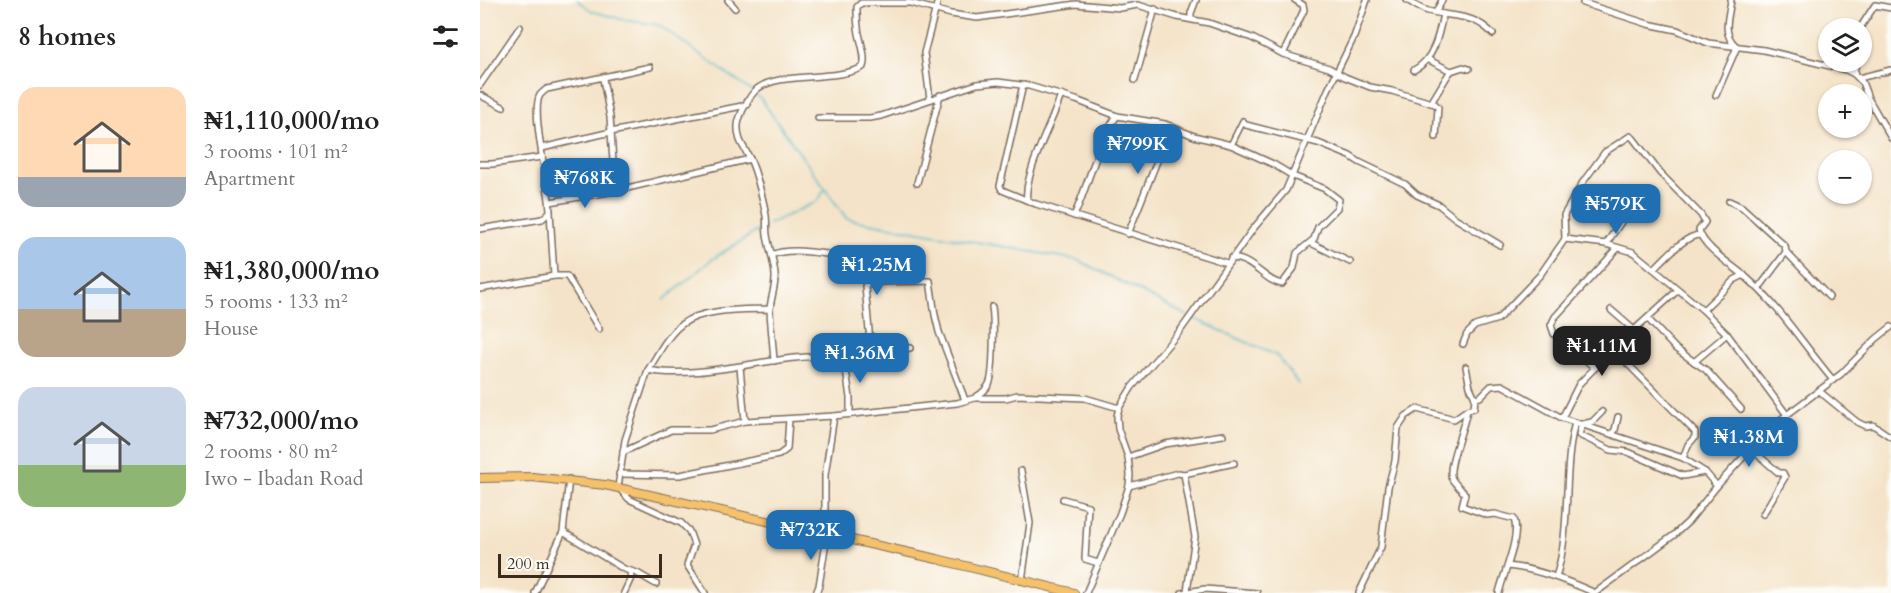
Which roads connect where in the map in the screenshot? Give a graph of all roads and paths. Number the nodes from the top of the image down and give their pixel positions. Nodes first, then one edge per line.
1 (728, 0) edge
2 (938, 0) edge
3 (1127, 0) edge
4 (1196, 0) edge
5 (1295, 0) edge
6 (1367, 0) edge
7 (1407, 0) edge
8 (1442, 0) edge
9 (1731, 0) edge
10 (1305, 3) edge
11 (1583, 3) dead end
12 (1125, 7) junction
13 (735, 8) dead end
14 (1891, 8) edge
15 (1155, 9) junction
16 (936, 11) junction
17 (1436, 12) junction
18 (1443, 14) junction
19 (1867, 18) edge
20 (1191, 19) junction
21 (520, 27) dead end
22 (1493, 34) dead end
23 (1737, 47) junction
24 (1283, 54) junction
25 (1427, 59) junction
26 (650, 68) dead end
27 (1469, 69) dead end
28 (1414, 70) dead end
29 (1891, 70) edge
30 (1451, 71) junction
31 (1337, 72) junction
32 (1856, 72) edge
33 (1856, 76) junction
34 (603, 79) junction
35 (1135, 80) dead end
36 (480, 85) edge
37 (1023, 85) junction
38 (480, 95) edge
39 (940, 95) junction
40 (1061, 95) junction
41 (1716, 95) dead end
42 (930, 99) junction
43 (1431, 103) junction
44 (747, 105) junction
45 (503, 107) dead end
46 (1117, 116) junction
47 (818, 118) dead end
48 (1171, 126) junction
49 (612, 132) junction
50 (1436, 137) dead end
51 (1891, 138) edge
52 (1306, 140) junction
53 (1231, 145) junction
54 (542, 148) junction
55 (542, 157) junction
56 (750, 159) junction
57 (480, 164) edge
58 (1293, 176) junction
59 (917, 183) dead end
60 (615, 191) junction
61 (1618, 193) dead end
62 (1027, 200) junction
63 (1729, 201) dead end
64 (550, 202) junction
65 (550, 212) junction
66 (1074, 216) junction
67 (480, 229) edge
68 (1128, 234) junction
69 (1700, 235) junction
70 (1565, 239) junction
71 (1311, 243) junction
72 (1606, 243) junction
73 (1500, 245) dead end
74 (1618, 248) junction
75 (1786, 252) junction
76 (827, 254) dead end
77 (772, 255) junction
78 (1229, 260) junction
79 (1350, 262) dead end
80 (1654, 269) junction
81 (1744, 275) junction
82 (554, 276) junction
83 (1759, 288) junction
84 (480, 289) edge
85 (1678, 291) junction
86 (1829, 297) dead end
87 (992, 307) dead end
88 (770, 309) junction
89 (1611, 310) dead end
90 (1703, 310) junction
91 (1648, 319) junction
92 (1891, 327) edge
93 (599, 329) dead end
94 (1635, 330) junction
95 (1727, 334) junction
96 (1463, 344) dead end
97 (910, 348) dead end
98 (1613, 349) junction
99 (871, 353) junction
100 (844, 355) junction
101 (774, 362) junction
102 (1694, 362) junction
103 (740, 366) junction
104 (1466, 367) dead end
105 (1595, 368) junction
106 (648, 370) junction
107 (1833, 381) junction
108 (1819, 391) junction
109 (975, 398) junction
110 (1475, 398) junction
111 (965, 400) junction
112 (1119, 408) junction
113 (1741, 409) dead end
114 (1467, 410) junction
115 (1602, 412) dead end
116 (850, 414) junction
117 (1787, 415) junction
118 (834, 416) junction
119 (1618, 417) dead end
120 (1562, 418) junction
121 (789, 419) junction
122 (745, 421) junction
123 (1578, 423) junction
124 (1612, 434) junction
125 (1223, 435) dead end
126 (1891, 437) edge
127 (1751, 449) junction
128 (623, 452) junction
129 (1128, 457) junction
130 (1683, 458) junction
131 (1234, 463) dead end
132 (1021, 471) dead end
133 (1705, 472) junction
134 (619, 474) junction
135 (1184, 474) junction
136 (480, 478) edge
137 (569, 479) junction
138 (1129, 486) junction
139 (1717, 486) junction
140 (618, 487) junction
141 (1063, 500) dead end
142 (1763, 514) dead end
143 (563, 532) junction
144 (827, 535) junction
145 (1098, 563) junction
146 (1508, 566) junction
147 (630, 572) junction
148 (1556, 578) junction
149 (1022, 581) junction
150 (656, 584) dead end
151 (1185, 592) edge
152 (535, 593) edge
153 (624, 593) edge
154 (705, 593) edge
155 (816, 593) edge
156 (1074, 593) edge
157 (1086, 593) edge
158 (1257, 593) edge
159 (1359, 593) edge
160 (1499, 593) edge

1 - 13 street
2 - 16 street
3 - 12 street
4 - 20 street
5 - 10 street
6 - 31 street
7 - 17 street
8 - 17 street
9 - 23 street
10 - 24 street
11 - 23 street
12 - 15 street
12 - 16 street
14 - 19 street
15 - 20 street
15 - 35 street
16 - 42 street
16 - 44 street
17 - 18 street
18 - 22 street
18 - 25 street
20 - 24 street
21 - 36 street
23 - 33 street
23 - 41 street
24 - 31 street
25 - 28 street
25 - 30 street
26 - 34 street
27 - 30 street
29 - 33 street
30 - 43 street
31 - 43 street
31 - 52 street
32 - 33 street
33 - 51 street
34 - 49 street
34 - 54 street
37 - 39 street
37 - 40 street
37 - 62 street
38 - 45 street
39 - 42 street
39 - 59 street
40 - 46 street
40 - 62 street
42 - 47 street
43 - 50 street
44 - 49 street
44 - 56 street
46 - 48 street
46 - 66 street
48 - 53 street
48 - 68 street
49 - 54 street
49 - 60 street
52 - 53 street
52 - 58 street
52 - 73 street
53 - 58 street
54 - 55 street
55 - 57 street
55 - 64 street
56 - 60 street
56 - 77 street
58 - 71 street
58 - 78 street
60 - 64 street
61 - 72 street
62 - 66 street
63 - 75 street
64 - 65 street
65 - 67 street
65 - 82 street
66 - 68 street
68 - 78 street
69 - 70 street
69 - 80 street
69 - 81 street
70 - 72 street
70 - 96 street
71 - 78 street
71 - 79 street
72 - 74 street
74 - 80 street
74 - 105 street
75 - 83 street
75 - 86 street
76 - 77 street
77 - 88 street
78 - 112 street
80 - 85 street
81 - 83 street
81 - 90 street
82 - 84 street
82 - 93 street
83 - 107 street
85 - 90 street
85 - 91 street
87 - 109 street
88 - 101 street
88 - 106 street
89 - 94 street
90 - 95 street
91 - 94 street
91 - 102 street
92 - 107 street
94 - 98 street
95 - 102 street
95 - 117 street
97 - 99 street
98 - 105 street
98 - 130 street
99 - 100 street
99 - 111 street
100 - 101 street
100 - 116 street
101 - 103 street
102 - 113 street
103 - 106 street
103 - 122 street
104 - 110 street
105 - 120 street
106 - 128 street
107 - 108 street
108 - 117 street
108 - 126 street
109 - 111 street
109 - 112 street
110 - 114 street
110 - 120 street
111 - 116 street
112 - 129 street
114 - 146 street
114 - 159 street
115 - 123 street
116 - 118 street
117 - 127 street
118 - 121 street
118 - 144 street
119 - 124 street
120 - 123 street
121 - 122 street
121 - 134 street
122 - 128 street
123 - 124 street
123 - 133 street
123 - 148 street
124 - 130 street
125 - 129 street
127 - 139 street
127 - 142 street
128 - 134 street
129 - 138 street
130 - 133 street
131 - 135 street
132 - 149 street
133 - 139 street
134 - 140 street
135 - 138 street
135 - 151 street
136 - 137 main road
137 - 140 main road
137 - 143 street
138 - 145 street
139 - 148 street
140 - 144 main road
140 - 154 street
141 - 145 street
143 - 147 street
143 - 152 street
144 - 149 main road
144 - 155 street
145 - 157 street
146 - 148 street
146 - 160 street
147 - 150 street
147 - 153 street
149 - 156 main road
151 - 158 street

